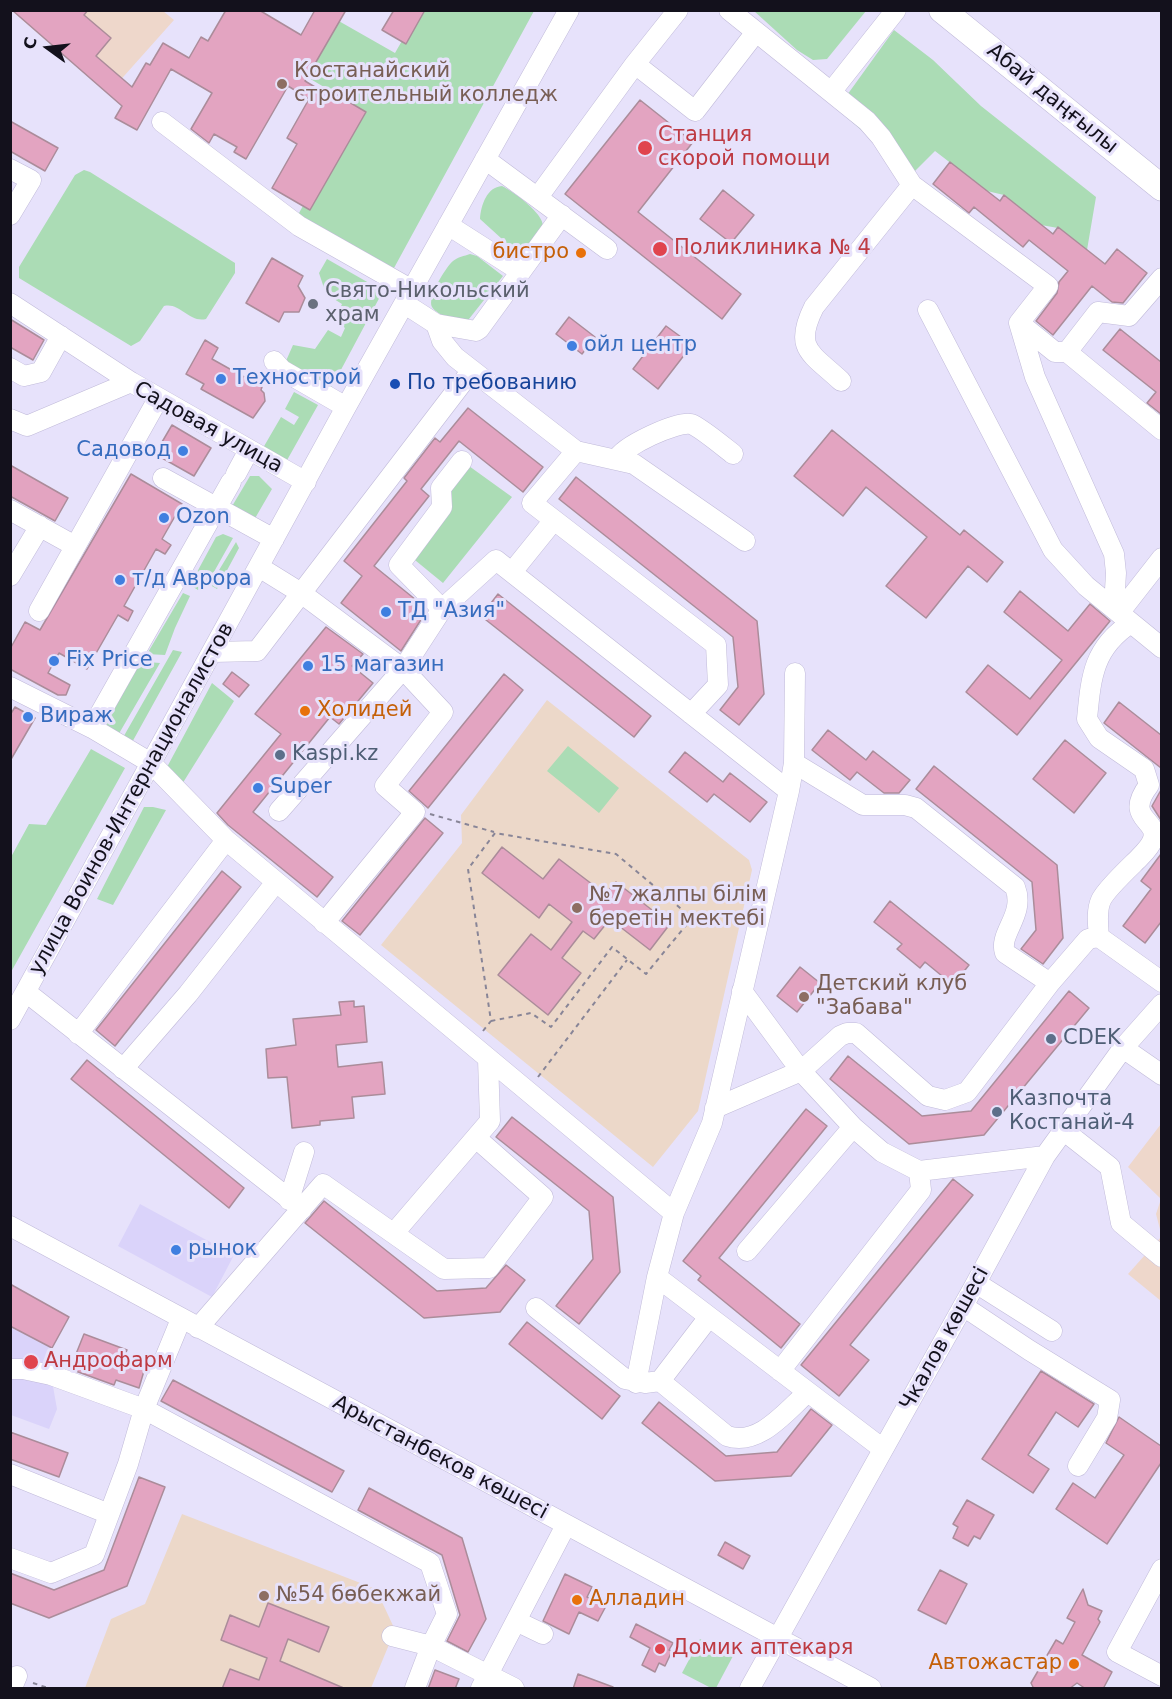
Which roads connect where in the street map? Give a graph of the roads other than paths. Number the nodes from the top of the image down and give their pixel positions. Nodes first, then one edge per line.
1 (569, 10) edge
2 (678, 10) edge
3 (729, 10) edge
4 (896, 10) edge
5 (942, 10) edge
6 (969, 10) edge
7 (756, 32) junction
8 (635, 64) junction
9 (831, 92) junction
10 (162, 122) dead end
11 (485, 159) junction
12 (1161, 166) edge
13 (10, 169) edge
14 (912, 185) junction
15 (1161, 188) edge
16 (538, 197) junction
17 (10, 215) edge
18 (562, 215) junction
19 (448, 225) junction
20 (607, 249) dead end
21 (520, 272) junction
22 (1161, 278) edge
23 (409, 297) junction
24 (10, 303) edge
25 (928, 310) dead end
26 (1019, 323) junction
27 (436, 324) junction
28 (61, 336) junction
29 (1067, 352) junction
30 (274, 361) dead end
31 (10, 368) edge
32 (472, 370) junction
33 (841, 381) dead end
34 (131, 382) junction
35 (158, 399) junction
36 (346, 407) junction
37 (10, 419) edge
38 (1161, 430) edge
39 (249, 450) junction
40 (576, 451) junction
41 (733, 454) dead end
42 (618, 459) junction
43 (462, 461) dead end
44 (164, 478) dead end
45 (306, 482) junction
46 (217, 508) junction
47 (10, 510) edge
48 (554, 520) junction
49 (40, 526) junction
50 (274, 539) junction
51 (745, 541) dead end
52 (75, 546) junction
53 (1161, 558) edge
54 (259, 567) junction
55 (512, 572) junction
56 (10, 576) edge
57 (301, 593) junction
58 (442, 609) junction
59 (39, 611) dead end
60 (1125, 618) junction
61 (1161, 648) edge
62 (213, 652) junction
63 (403, 669) junction
64 (795, 673) dead end
65 (10, 687) edge
66 (691, 714) junction
67 (92, 728) junction
68 (151, 764) junction
69 (794, 764) junction
70 (789, 791) junction
71 (279, 811) dead end
72 (226, 840) junction
73 (276, 882) junction
74 (324, 923) junction
75 (1099, 937) junction
76 (1161, 982) edge
77 (1050, 983) junction
78 (742, 991) junction
79 (26, 992) junction
80 (1161, 1004) edge
81 (10, 1020) edge
82 (78, 1034) junction
83 (1124, 1048) junction
84 (488, 1059) junction
85 (123, 1069) junction
86 (801, 1071) junction
87 (1161, 1075) edge
88 (715, 1108) junction
89 (853, 1127) junction
90 (1063, 1130) junction
91 (476, 1138) junction
92 (304, 1152) dead end
93 (1045, 1156) junction
94 (919, 1171) junction
95 (295, 1204) junction
96 (674, 1213) junction
97 (10, 1226) edge
98 (394, 1233) junction
99 (747, 1251) dead end
100 (1161, 1257) edge
101 (657, 1277) junction
102 (976, 1283) junction
103 (963, 1306) junction
104 (536, 1308) dead end
105 (709, 1317) junction
106 (189, 1323) junction
107 (1052, 1331) dead end
108 (10, 1369) edge
109 (780, 1371) junction
110 (660, 1380) junction
111 (636, 1383) junction
112 (808, 1392) junction
113 (144, 1409) junction
114 (883, 1449) junction
115 (1078, 1466) dead end
116 (10, 1474) edge
117 (109, 1514) junction
118 (566, 1525) junction
119 (10, 1558) edge
120 (1161, 1569) edge
121 (516, 1621) junction
122 (543, 1634) dead end
123 (392, 1636) dead end
124 (778, 1638) junction
125 (430, 1646) junction
126 (1161, 1676) edge
127 (485, 1682) edge
128 (415, 1689) edge
129 (514, 1689) edge
130 (750, 1689) edge
131 (871, 1689) edge

1 - 11 street, улица Воинов-Интернационалистов
2 - 8 street
3 - 7 street
4 - 9 street
5 - 15 main road, Абай даңғылы
6 - 12 main road, Абай даңғылы
7 - 8 street
7 - 9 street
8 - 16 street
9 - 14 street
10 - 23 street
11 - 16 street
11 - 19 street, улица Воинов-Интернационалистов
13 - 17 street
14 - 26 street
14 - 33 street
16 - 18 street
18 - 20 street
18 - 21 street
19 - 21 street
19 - 23 street, улица Воинов-Интернационалистов
21 - 27 street
22 - 29 street
23 - 27 street
23 - 36 street, улица Воинов-Интернационалистов
24 - 28 street
25 - 60 street
26 - 29 street
26 - 60 street
27 - 32 street
28 - 31 street
28 - 34 street
29 - 38 street
30 - 36 street
32 - 40 street
32 - 57 street
34 - 35 street, Садовая улица
34 - 37 street, Садовая улица
35 - 39 street, Садовая улица
35 - 52 street
36 - 45 street, улица Воинов-Интернационалистов
39 - 45 street, Садовая улица
39 - 46 street
40 - 42 street
40 - 48 street
41 - 42 street
42 - 51 street
43 - 58 street
44 - 46 street
45 - 50 street, улица Воинов-Интернационалистов
46 - 50 street
46 - 67 street
47 - 49 street
48 - 55 street
48 - 66 street
49 - 52 street
49 - 56 street
50 - 54 street, улица Воинов-Интернационалистов
52 - 59 street
53 - 60 street
54 - 57 street
54 - 62 street, улица Воинов-Интернационалистов
55 - 58 street
55 - 66 street
57 - 62 street
57 - 63 street
58 - 63 street
60 - 61 street
60 - 75 street
62 - 68 street, улица Воинов-Интернационалистов
63 - 71 street
63 - 74 street
64 - 69 street
65 - 67 street
66 - 70 street
67 - 68 street
68 - 72 street
68 - 79 street, улица Воинов-Интернационалистов
69 - 70 street
69 - 77 street
70 - 78 street
72 - 73 street
72 - 82 street
73 - 74 street
73 - 85 street
74 - 84 street
75 - 76 street
75 - 77 street
77 - 86 street
78 - 86 street
78 - 88 street
79 - 81 street, улица Воинов-Интернационалистов
79 - 82 street
80 - 83 street, Чкалов көшесі
82 - 85 street
83 - 87 street
83 - 90 street, Чкалов көшесі
84 - 91 street
84 - 96 street
85 - 95 street
86 - 88 street
86 - 89 street
88 - 96 street
89 - 94 street
89 - 99 street
90 - 93 street, Чкалов көшесі
90 - 100 street
91 - 98 street
91 - 98 street
92 - 95 street
93 - 94 street
93 - 102 street, Чкалов көшесі
94 - 109 street
95 - 98 street
95 - 106 street
96 - 101 street
97 - 106 street, Арыстанбеков көшесі
101 - 105 street
101 - 111 street
102 - 103 street, Чкалов көшесі
102 - 107 street
103 - 114 street, Чкалов көшесі
103 - 115 street
104 - 111 street
105 - 109 street
105 - 110 street
106 - 113 street
106 - 118 street, Арыстанбеков көшесі
108 - 113 street
109 - 112 street
110 - 111 street
110 - 112 street
112 - 114 street
113 - 117 street
113 - 125 street
114 - 124 street, Чкалов көшесі
116 - 117 street
117 - 119 street
118 - 121 street
118 - 124 street, Арыстанбеков көшесі
120 - 126 street
121 - 122 street
121 - 127 street
123 - 125 street
124 - 130 street, Чкалов көшесі
124 - 131 street, Арыстанбеков көшесі
125 - 127 street
125 - 128 street
127 - 129 street

